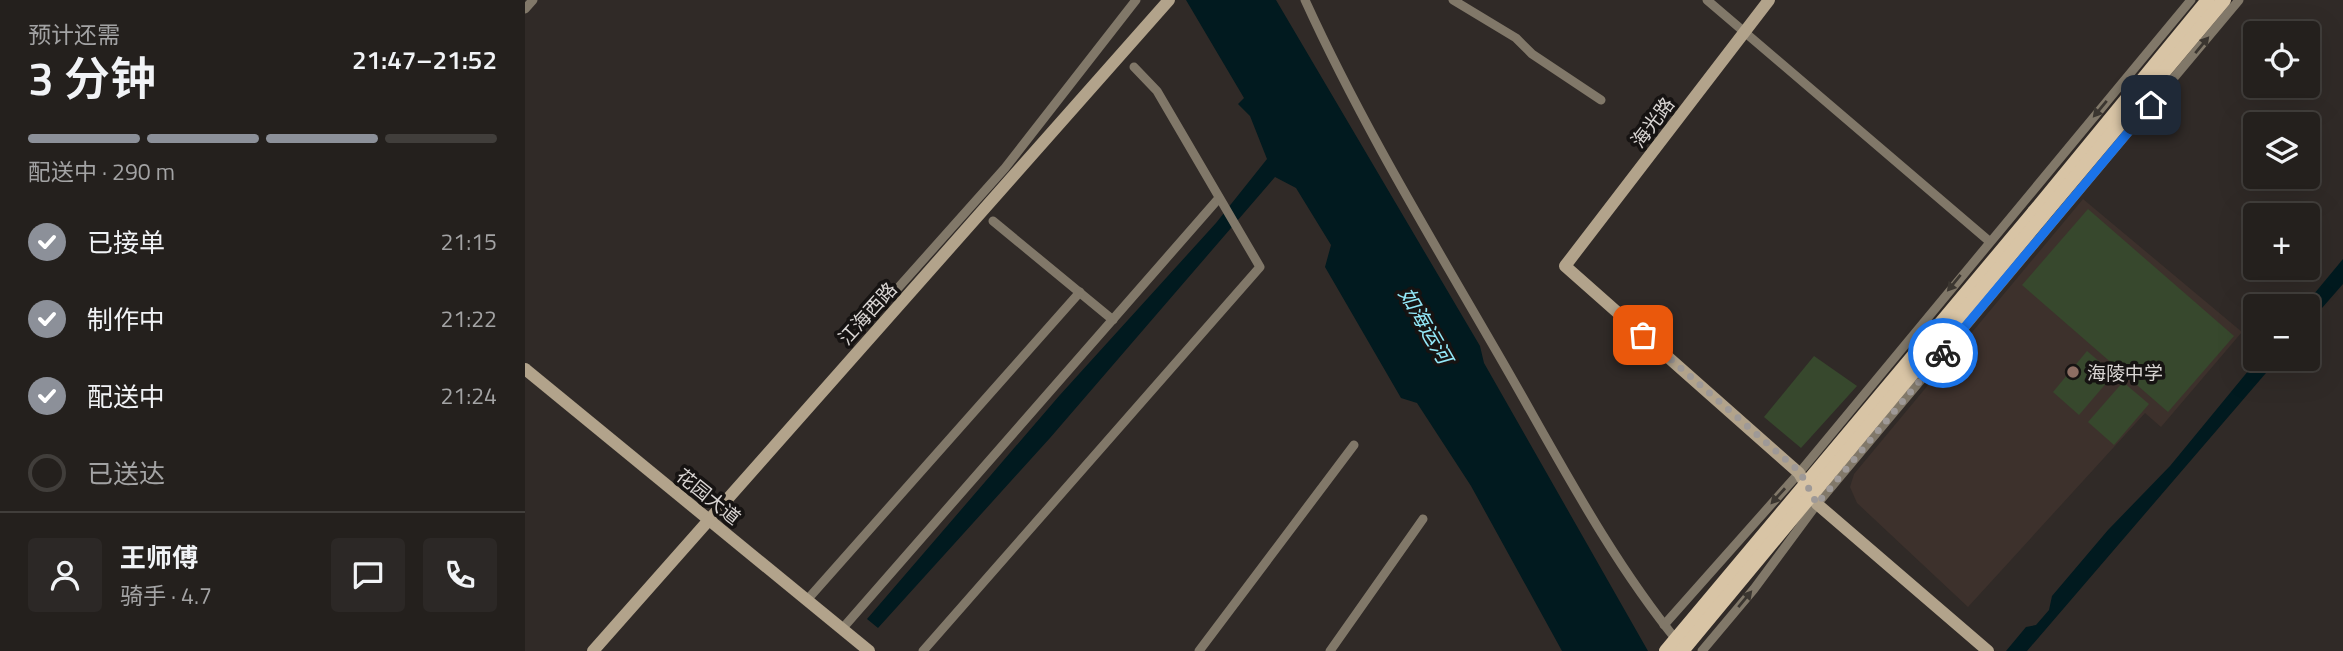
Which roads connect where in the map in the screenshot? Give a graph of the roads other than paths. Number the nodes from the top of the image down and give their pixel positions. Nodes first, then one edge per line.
1 (533, 0) edge
2 (1136, 0) edge
3 (1169, 0) edge
4 (1305, 0) edge
5 (1453, 0) edge
6 (1707, 0) edge
7 (1769, 0) edge
8 (2191, 0) edge
9 (2208, 0) edge
10 (2224, 0) edge
11 (2239, 0) edge
12 (525, 9) edge
13 (1745, 30) junction
14 (1134, 67) dead end
15 (1601, 100) dead end
16 (1221, 202) junction
17 (2037, 215) junction
18 (993, 221) dead end
19 (1989, 241) junction
20 (898, 288) dead end
21 (1080, 292) junction
22 (1113, 320) junction
23 (525, 369) edge
24 (1354, 445) dead end
25 (1800, 472) junction
26 (1817, 504) junction
27 (1423, 519) dead end
28 (708, 521) junction
29 (807, 600) junction
30 (1664, 625) junction
31 (842, 629) junction
32 (593, 651) edge
33 (869, 651) edge
34 (923, 651) edge
35 (1199, 651) edge
36 (1330, 651) edge
37 (1666, 651) edge
38 (1684, 651) edge
39 (1702, 651) edge
40 (1989, 651) edge

1 - 12 street
2 - 20 street
3 - 28 street, 江海西路
4 - 30 street
5 - 15 street
6 - 13 street
7 - 13 street, 海光路
8 -> 19 street
9 - 17 main road
10 - 17 main road
26 -> 11 street
13 - 19 street
13 - 25 street, 海光路
14 - 16 street
16 - 22 street
16 - 34 street
17 - 37 main road, bridge
17 - 38 main road, bridge
18 - 21 street
19 -> 25 street
21 - 22 street
21 - 29 street
22 - 31 street
23 - 28 street, 花园大道
24 - 35 street
25 - 26 street
25 -> 30 street
39 -> 26 street
26 - 40 street
27 - 36 street
28 - 29 street, 花园大道
28 - 32 street, 江海西路
29 - 31 street, 花园大道
30 - 38 street
31 - 33 street, 花园大道

